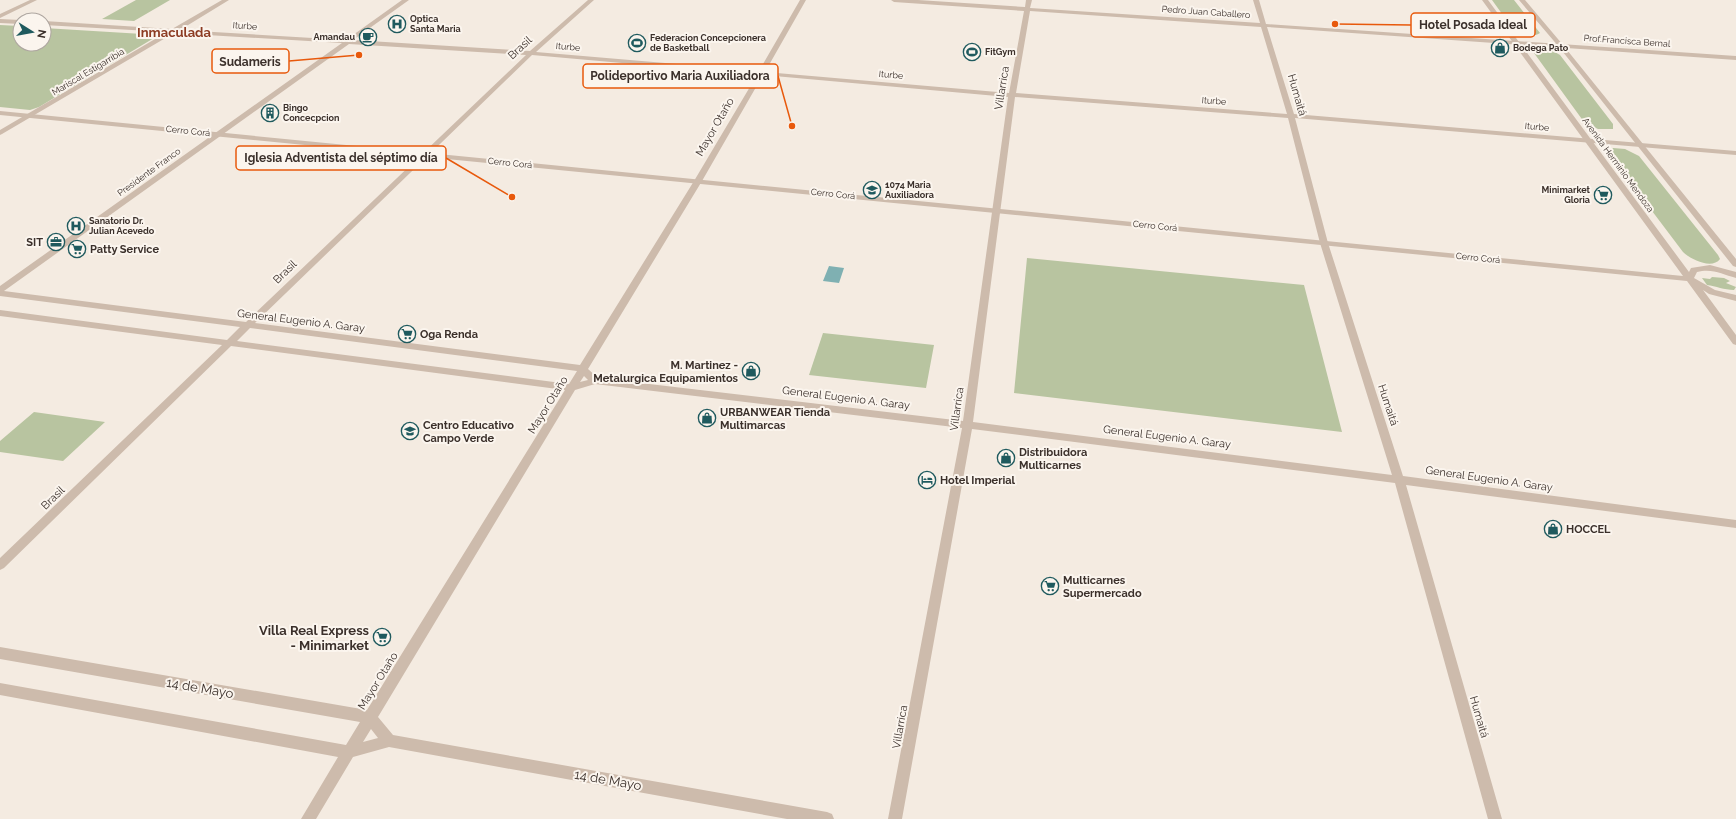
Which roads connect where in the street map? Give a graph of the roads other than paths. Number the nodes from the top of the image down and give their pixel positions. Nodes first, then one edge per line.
1 (34, 0) edge
2 (226, 0) edge
3 (406, 0) edge
4 (591, 0) edge
5 (803, 0) edge
6 (894, 0) edge
7 (1256, 0) edge
8 (1485, 0) edge
9 (1522, 0) edge
10 (1028, 5) edge
11 (0, 16) edge
12 (0, 20) edge
13 (12, 21) edge
14 (52, 23) edge
15 (1263, 25) junction
16 (175, 30) junction
17 (348, 41) junction
18 (1518, 43) junction
19 (1561, 46) junction
20 (531, 53) junction
21 (1736, 58) edge
22 (760, 73) junction
23 (1012, 95) junction
24 (0, 113) edge
25 (32, 116) junction
26 (1291, 116) junction
27 (0, 133) edge
28 (217, 134) junction
29 (1587, 140) junction
30 (1638, 144) junction
31 (1736, 153) edge
32 (427, 155) junction
33 (698, 181) junction
34 (997, 210) junction
35 (1324, 243) junction
36 (1736, 264) edge
37 (1736, 275) edge
38 (1690, 279) junction
39 (0, 292) edge
40 (1736, 298) edge
41 (0, 313) edge
42 (246, 326) junction
43 (1736, 342) edge
44 (229, 344) junction
45 (583, 369) junction
46 (595, 380) junction
47 (572, 388) junction
48 (968, 424) junction
49 (1399, 478) junction
50 (1736, 524) edge
51 (0, 565) edge
52 (0, 654) edge
53 (0, 689) edge
54 (369, 718) junction
55 (389, 741) junction
56 (349, 752) junction
57 (308, 819) edge
58 (827, 819) edge
59 (895, 819) edge
60 (1495, 819) edge

1 - 11 street
2 - 16 street, Mariscal Estigarribia
3 - 17 street, Presidente Franco
4 - 20 street, Brasil
5 - 22 street, Mayor Otaño
6 - 10 street, Pedro Juan Caballero
7 - 15 street, Humaitá
8 - 18 street, Avenida Herminio Mendoza
9 - 19 street
10 - 15 street, Pedro Juan Caballero
10 - 23 street, Villarrica
12 - 13 street
14 - 16 street, Iturbe
15 - 18 street, Pedro Juan Caballero
15 - 26 street, Humaitá
16 - 17 street, Iturbe
16 - 25 street, Mariscal Estigarribia
17 - 20 street, Iturbe
17 - 28 street, Presidente Franco
18 - 19 street, Prof.Francisca Bernal
18 - 29 street, Avenida Herminio Mendoza
19 - 21 street, Prof.Francisca Bernal
19 - 30 street
20 - 22 street, Iturbe
20 - 32 street, Brasil
22 - 23 street, Iturbe
22 - 33 street, Mayor Otaño
23 - 26 street, Iturbe
23 - 34 street, Villarrica
24 - 25 street, Cerro Corá
25 - 27 street, Mariscal Estigarribia
25 - 28 street, Cerro Corá
26 - 29 street, Iturbe
26 - 35 street, Humaitá
28 - 32 street, Cerro Corá
28 - 39 street, Presidente Franco
29 - 30 street, Iturbe
29 - 38 street, Avenida Herminio Mendoza
30 - 31 street, Iturbe
30 - 36 street
32 - 33 street, Cerro Corá
32 - 42 street, Brasil
33 - 34 street, Cerro Corá
33 - 45 street, Mayor Otaño
34 - 35 street, Cerro Corá
34 - 48 street, Villarrica
35 - 38 street, Cerro Corá
35 - 49 street, Humaitá
37 - 38 street
38 - 40 street, Cerro Corá
38 - 43 street, Avenida Herminio Mendoza
39 - 42 street, General Eugenio A. Garay
41 - 44 street, General Eugenio A. Garay
42 - 44 street, Brasil
42 - 45 street, General Eugenio A. Garay
44 - 47 street, General Eugenio A. Garay
44 - 51 street, Brasil
45 - 46 street
45 - 47 street, Mayor Otaño
46 - 47 street, General Eugenio A. Garay
46 - 48 street, General Eugenio A. Garay
47 - 54 street, Mayor Otaño
48 - 49 street, General Eugenio A. Garay
48 - 59 street, Villarrica
49 - 50 street, General Eugenio A. Garay
49 - 60 street, Humaitá
52 - 54 street, 14 de Mayo
53 - 56 street, 14 de Mayo
54 - 55 street
54 - 56 street, Mayor Otaño
55 - 56 street, 14 de Mayo
55 - 58 street, 14 de Mayo
56 - 57 street, Mayor Otaño

